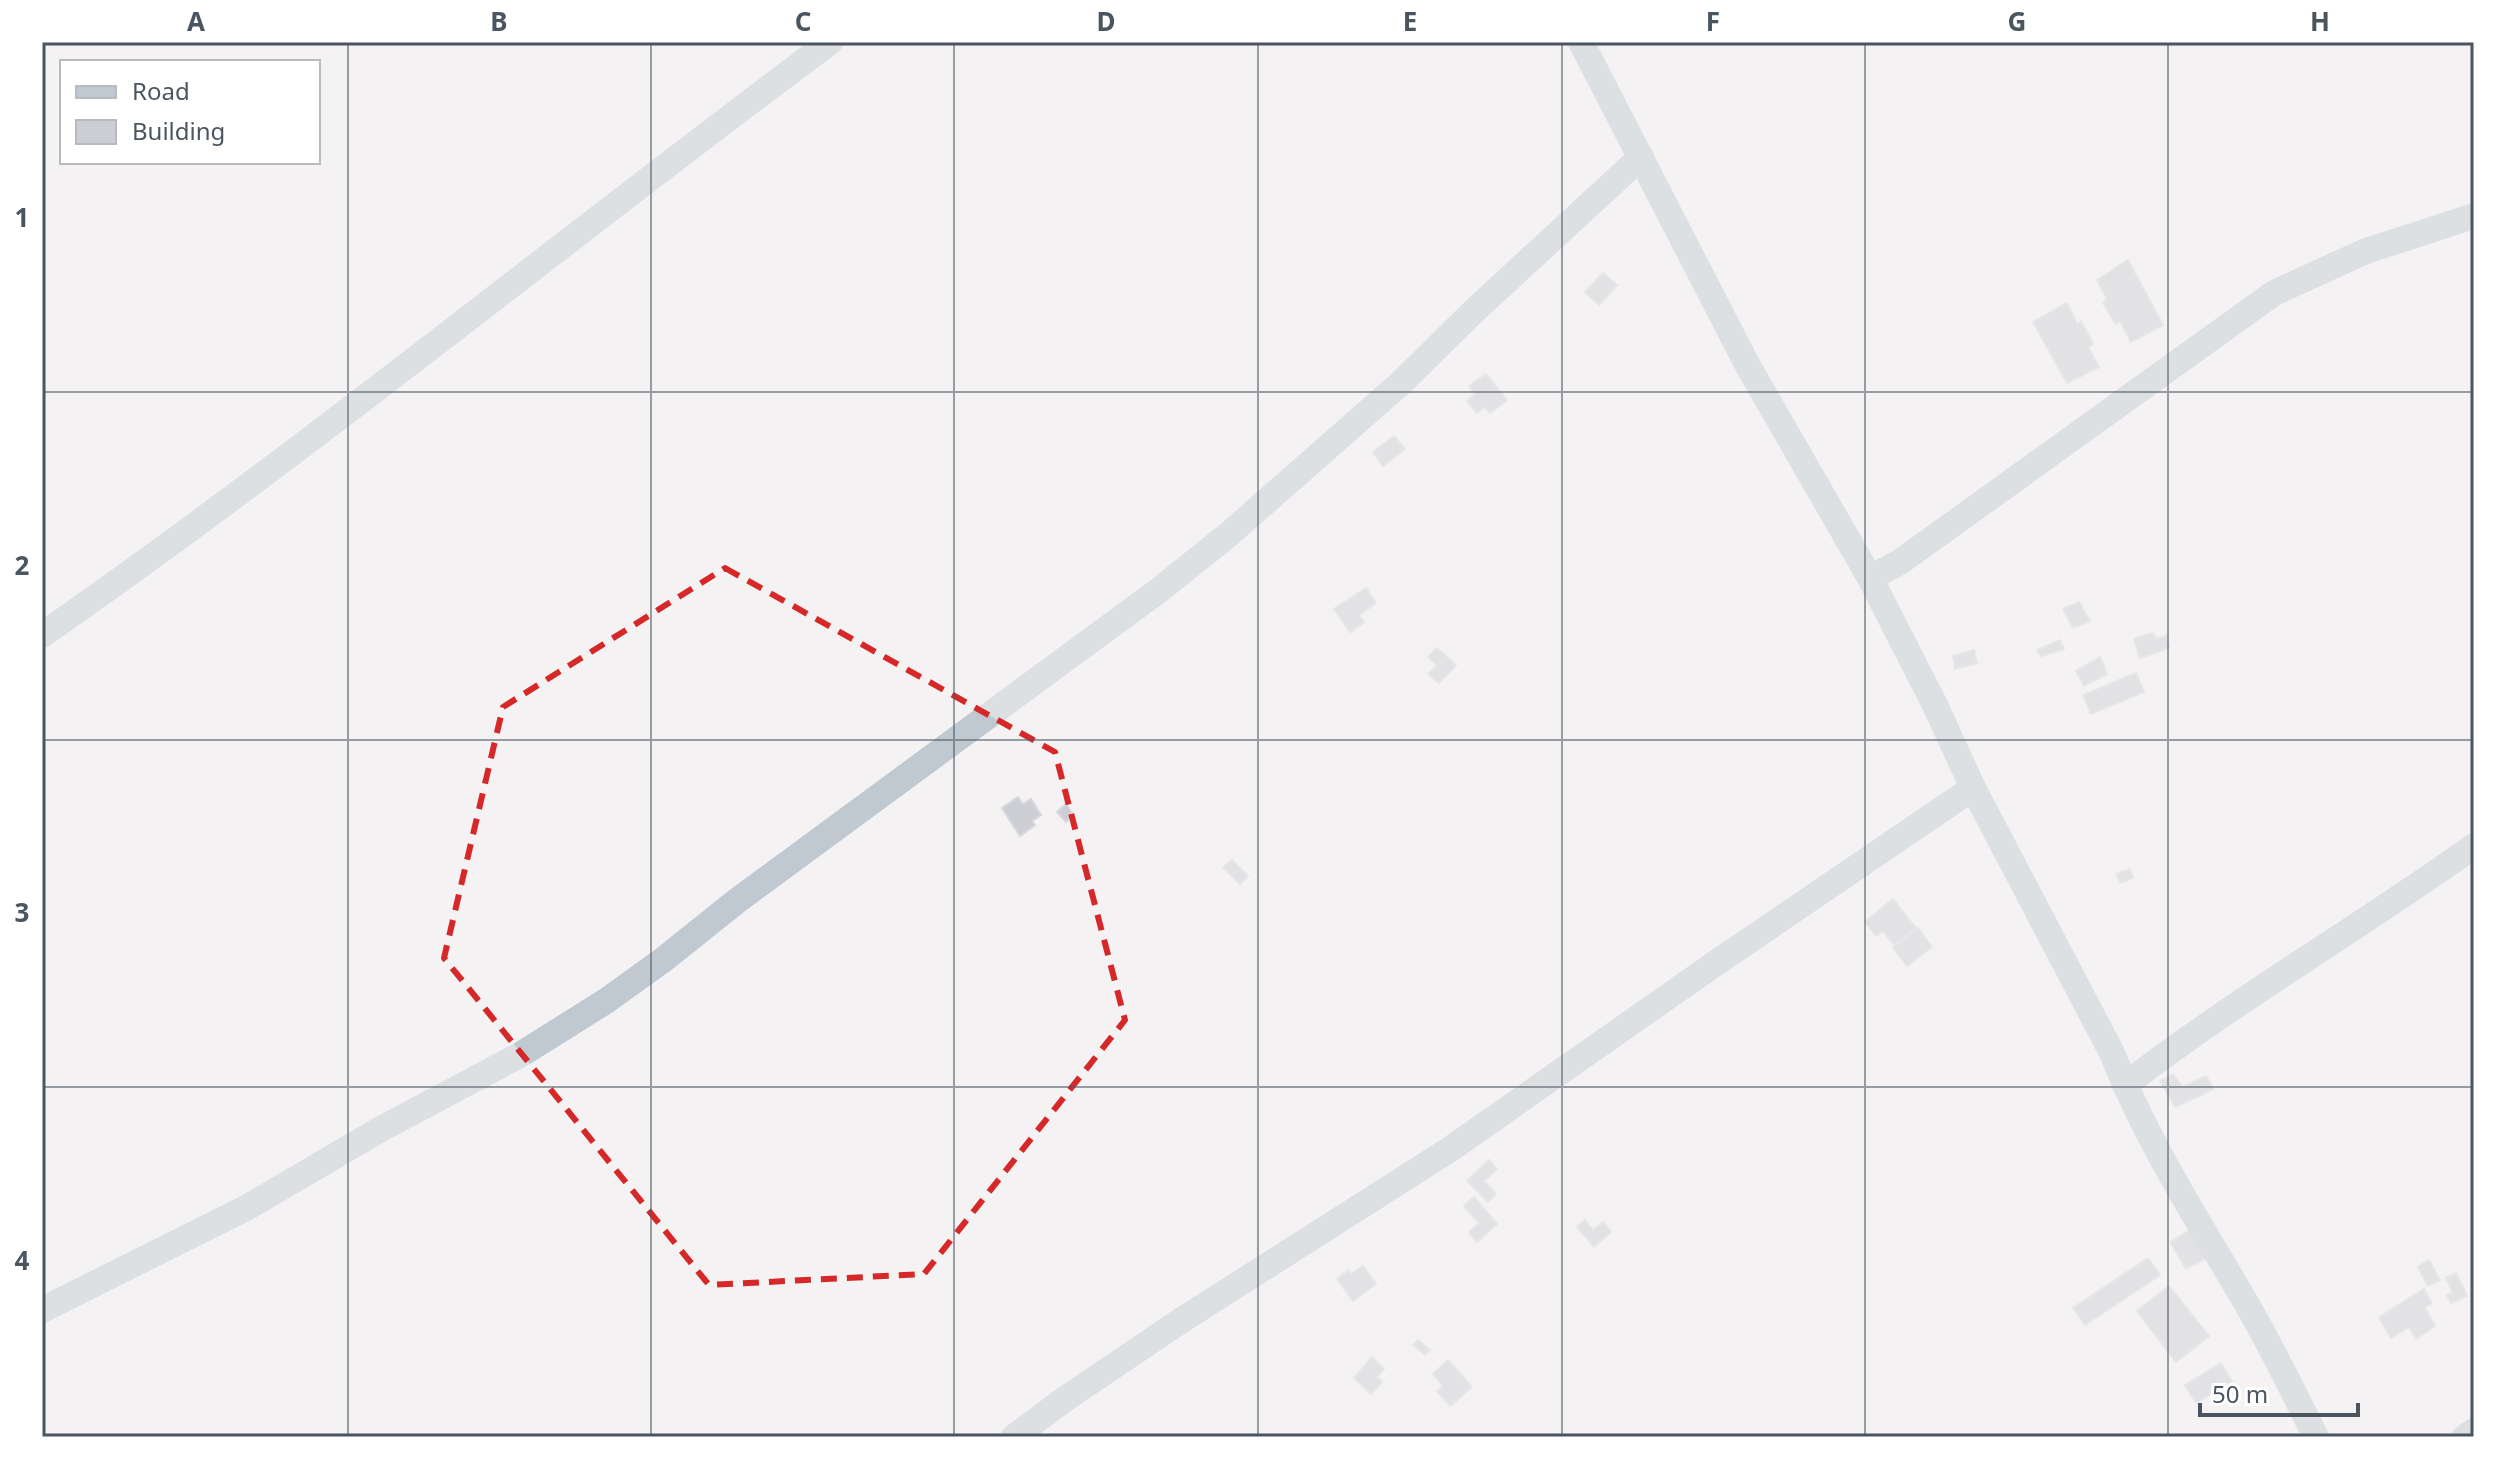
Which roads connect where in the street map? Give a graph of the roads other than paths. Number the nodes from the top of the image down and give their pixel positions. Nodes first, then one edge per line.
1 (830, 42) edge
2 (1581, 42) edge
3 (1641, 157) junction
4 (2474, 216) edge
5 (1870, 578) junction
6 (42, 635) edge
7 (1973, 788) junction
8 (2474, 846) edge
9 (2125, 1085) junction
10 (42, 1310) edge
11 (2474, 1431) edge
12 (1014, 1437) edge
13 (2316, 1437) edge
14 (2465, 1437) edge

1 - 6 street
2 - 3 street
3 - 5 street
3 - 10 street
4 - 5 street
5 - 7 street
7 - 9 street
7 - 12 street
8 - 9 street
9 - 13 street
11 - 14 street

